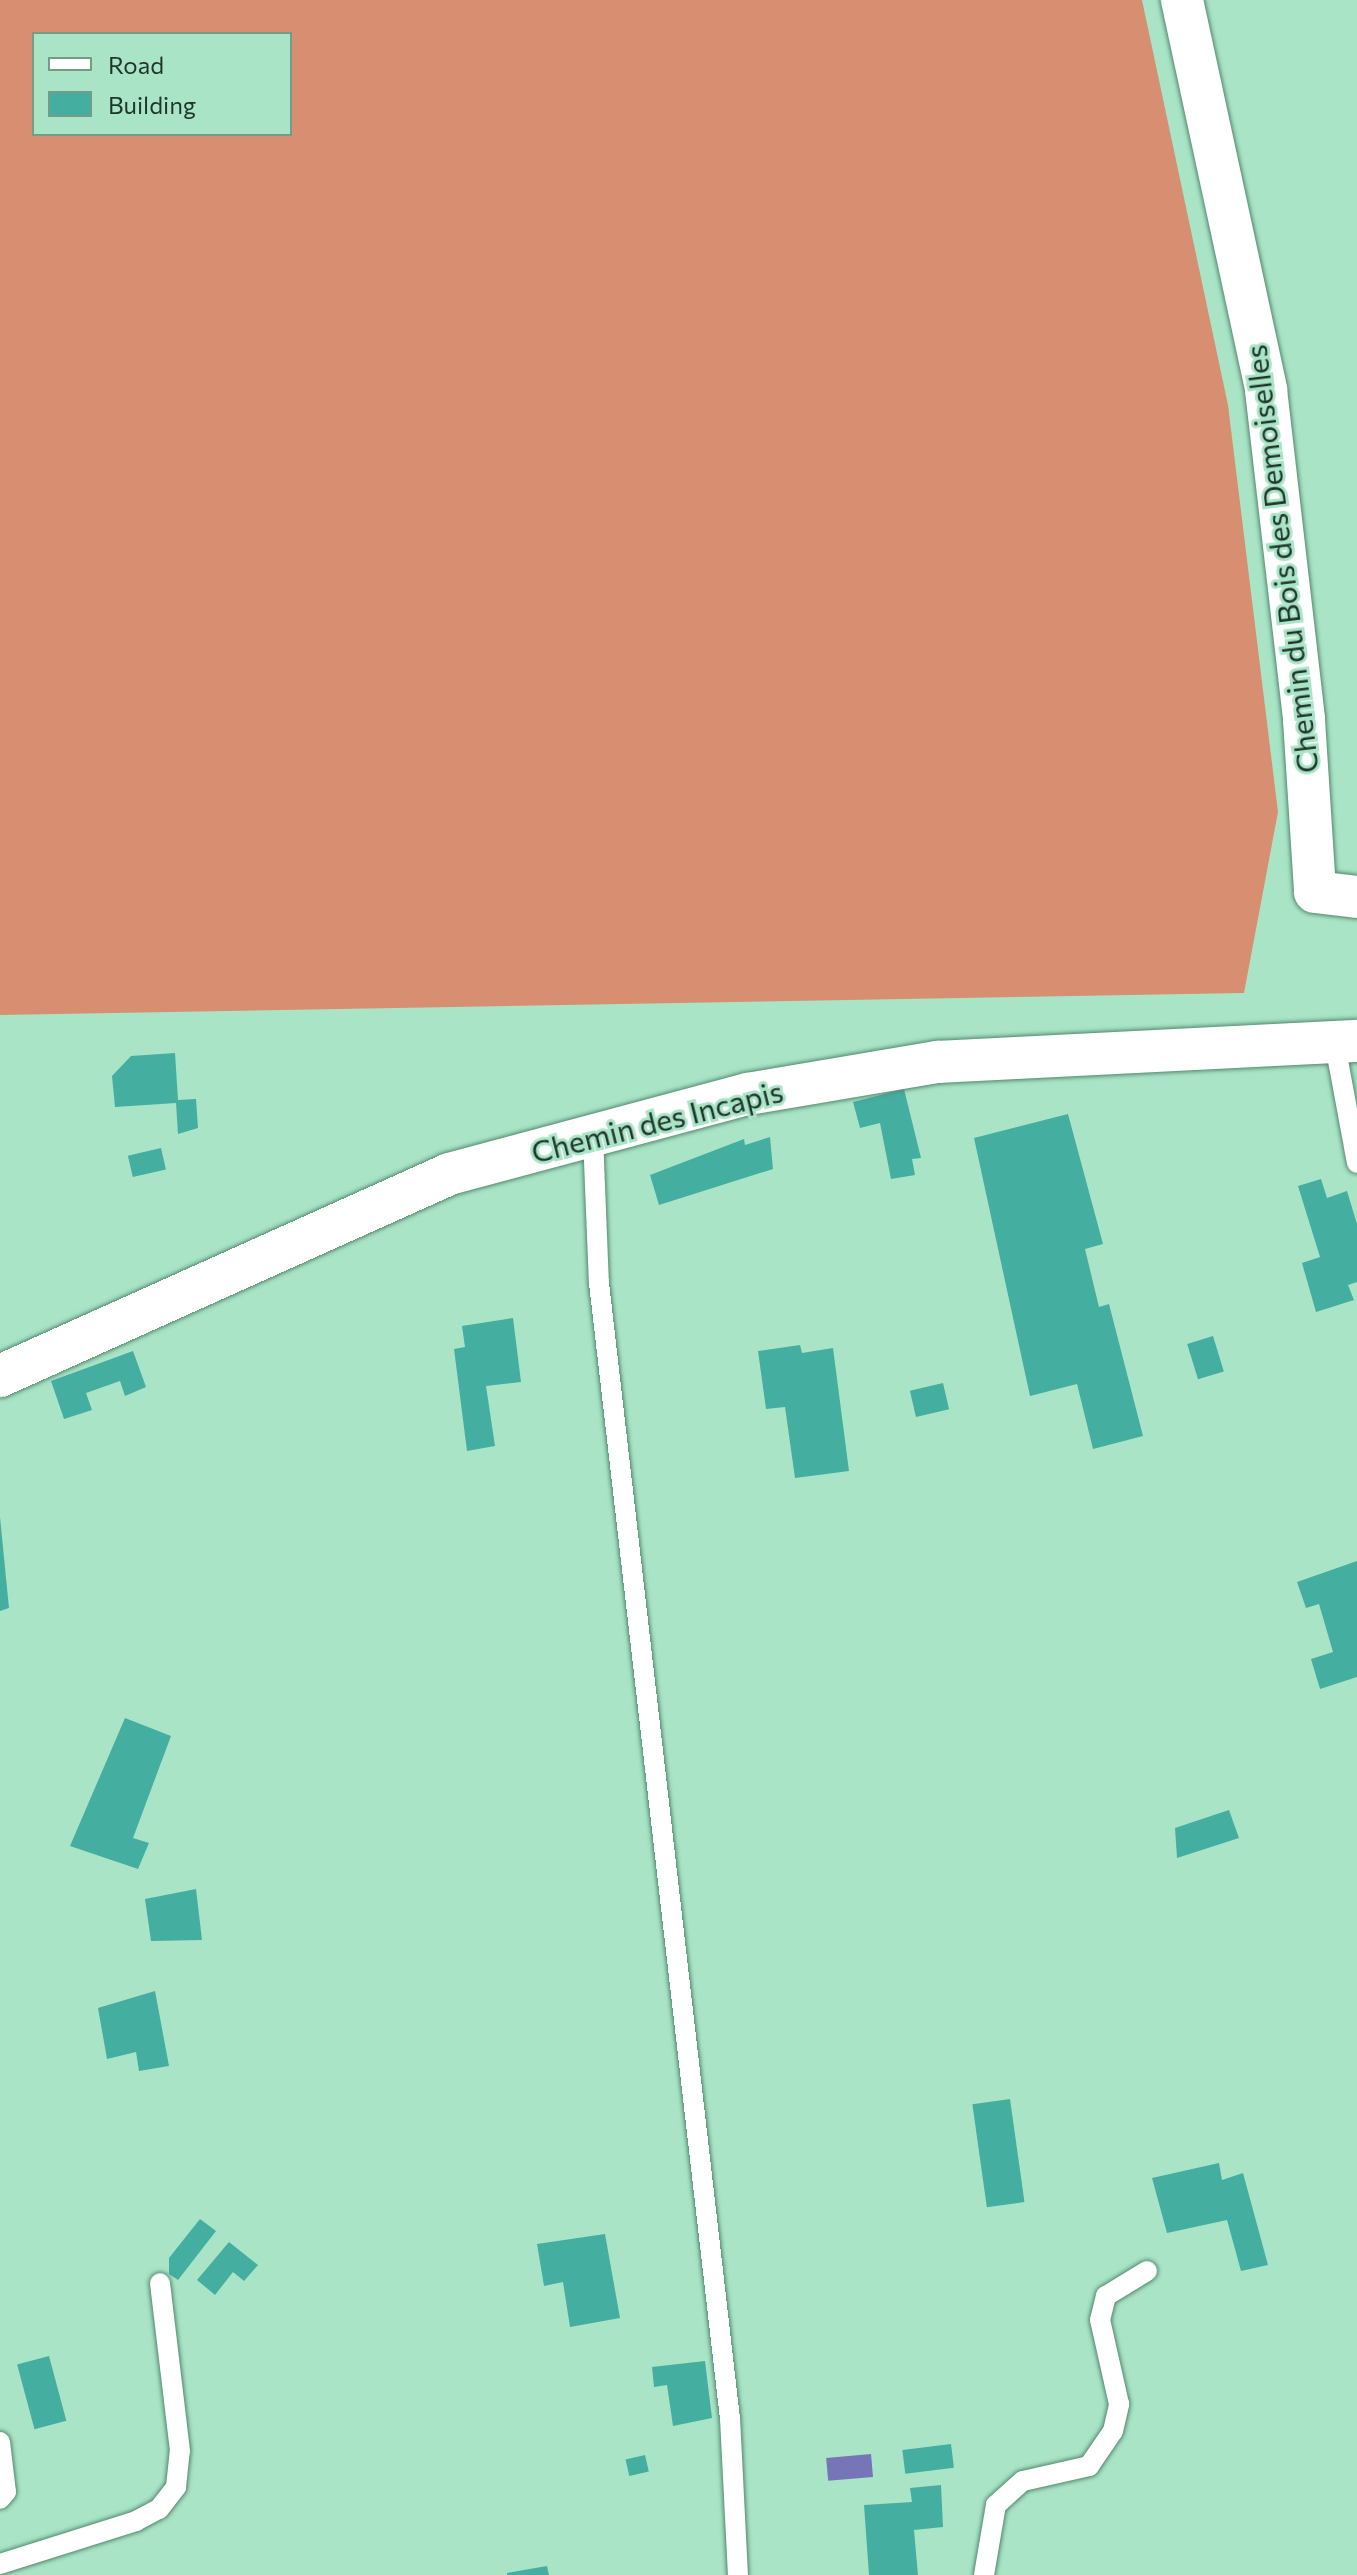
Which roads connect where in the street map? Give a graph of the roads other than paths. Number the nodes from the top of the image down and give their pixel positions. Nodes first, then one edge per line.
1 (1182, 0) edge
2 (1357, 897) edge
3 (1346, 1040) edge
4 (593, 1136) junction
5 (1357, 1163) edge
6 (0, 1376) edge
7 (1147, 2271) dead end
8 (160, 2283) dead end
9 (0, 2442) edge
10 (0, 2499) edge
11 (0, 2564) edge
12 (738, 2575) edge
13 (984, 2575) edge

1 - 2 street, Chemin du Bois des Demoiselles
3 - 4 street, Chemin des Incapis
3 - 5 lane
4 - 6 street, Chemin des Incapis
4 - 12 lane
7 - 13 lane
8 - 11 lane
9 - 10 lane

